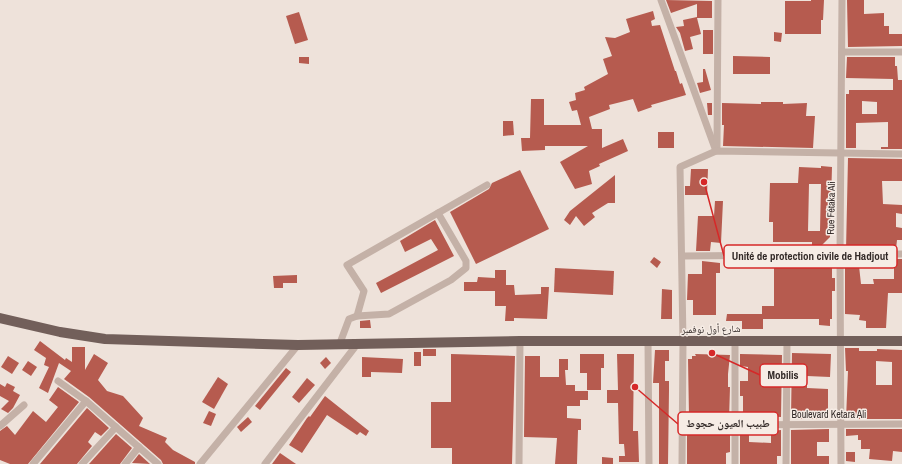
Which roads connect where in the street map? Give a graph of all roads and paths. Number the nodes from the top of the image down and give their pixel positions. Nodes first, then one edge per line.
1 (661, 0) edge
2 (718, 0) edge
3 (842, 0) edge
4 (842, 52) junction
5 (902, 52) edge
6 (716, 152) junction
7 (842, 153) junction
8 (902, 154) edge
9 (487, 185) dead end
10 (438, 213) junction
11 (840, 254) junction
12 (902, 254) edge
13 (683, 256) junction
14 (357, 316) junction
15 (0, 318) edge
16 (735, 340) junction
17 (787, 340) junction
18 (841, 340) junction
19 (520, 341) junction
20 (648, 341) junction
21 (683, 341) junction
22 (902, 341) edge
23 (340, 343) junction
24 (358, 343) junction
25 (298, 345) junction
26 (58, 381) dead end
27 (86, 401) junction
28 (24, 405) dead end
29 (735, 424) junction
30 (786, 424) junction
31 (842, 424) junction
32 (902, 424) edge
33 (683, 425) junction
34 (0, 426) edge
35 (116, 427) junction
36 (139, 447) junction
37 (33, 464) edge
38 (82, 464) edge
39 (125, 464) edge
40 (158, 464) edge
41 (200, 464) edge
42 (265, 464) edge
43 (519, 464) edge
44 (649, 464) edge
45 (682, 464) edge
46 (735, 464) edge
47 (786, 464) edge
48 (841, 464) edge

1 - 6 street
2 - 6 street
3 - 4 street, Rue Fétaka Ali
4 - 5 street
4 - 7 street, Rue Fétaka Ali
6 - 7 street
6 - 13 street
7 - 8 street
7 - 11 street, Rue Fétaka Ali
9 - 10 street
10 - 14 street
10 - 14 street
11 - 12 street
11 - 13 street
11 - 18 street, Rue Fétaka Ali
13 - 21 street
14 - 23 street
15 - 25 main road, شارع أول نوفمبر
16 - 17 main road, شارع أول نوفمبر
16 - 21 main road, شارع أول نوفمبر
16 - 29 street
17 - 18 main road, شارع أول نوفمبر
17 - 30 street
18 - 22 main road, شارع أول نوفمبر
18 - 31 street, Rue Fétaka Ali
19 - 20 main road, شارع أول نوفمبر
19 - 24 main road, شارع أول نوفمبر
19 - 43 street
20 - 21 main road, شارع أول نوفمبر
20 - 44 street
21 - 33 street
23 - 24 main road, شارع أول نوفمبر
23 - 25 main road, شارع أول نوفمبر
24 - 42 street
25 - 41 street
26 - 27 street
27 - 35 street
27 - 37 street
28 - 34 street
29 - 30 street, Boulevard Ketara Ali
29 - 33 street, Boulevard Ketara Ali
29 - 46 street
30 - 31 street, Boulevard Ketara Ali
30 - 47 street
31 - 32 street, Boulevard Ketara Ali
31 - 48 street, Rue Fétaka Ali
33 - 45 street
35 - 36 street
35 - 38 street
36 - 39 street
36 - 40 street

